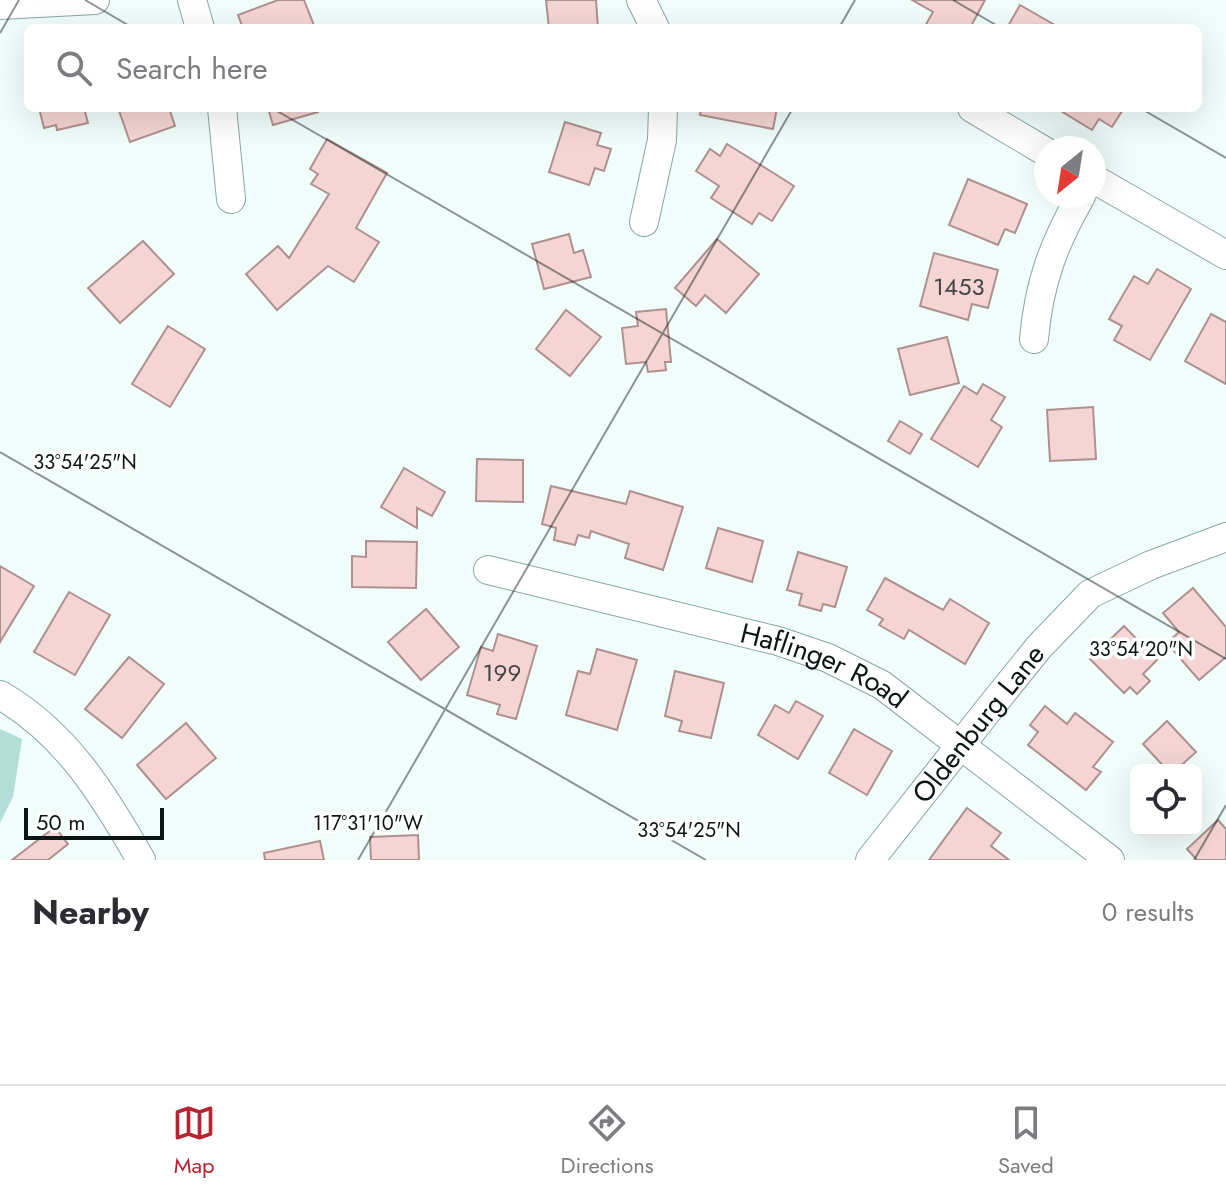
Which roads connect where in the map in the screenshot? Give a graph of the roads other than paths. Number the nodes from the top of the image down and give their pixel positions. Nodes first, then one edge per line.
1 (95, 0) edge
2 (192, 0) edge
3 (641, 0) edge
4 (0, 5) edge
5 (199, 24) edge
6 (653, 24) edge
7 (222, 112) edge
8 (663, 112) edge
9 (979, 112) edge
10 (1034, 145) edge
11 (1106, 186) edge
12 (231, 199) dead end
13 (1075, 208) edge
14 (644, 222) dead end
15 (1226, 255) edge
16 (1034, 339) dead end
17 (1226, 537) edge
18 (488, 570) dead end
19 (0, 695) edge
20 (961, 744) junction
21 (141, 860) edge
22 (870, 860) edge
23 (1110, 860) edge

1 - 4 street
2 - 5 street
3 - 6 street
7 - 12 street
8 - 14 street
9 - 10 street
11 - 15 street
13 - 16 street
17 - 20 street, Oldenburg Lane
18 - 20 street, Haflinger Road
19 - 21 street
20 - 22 street, Oldenburg Lane
20 - 23 street, Haflinger Road

